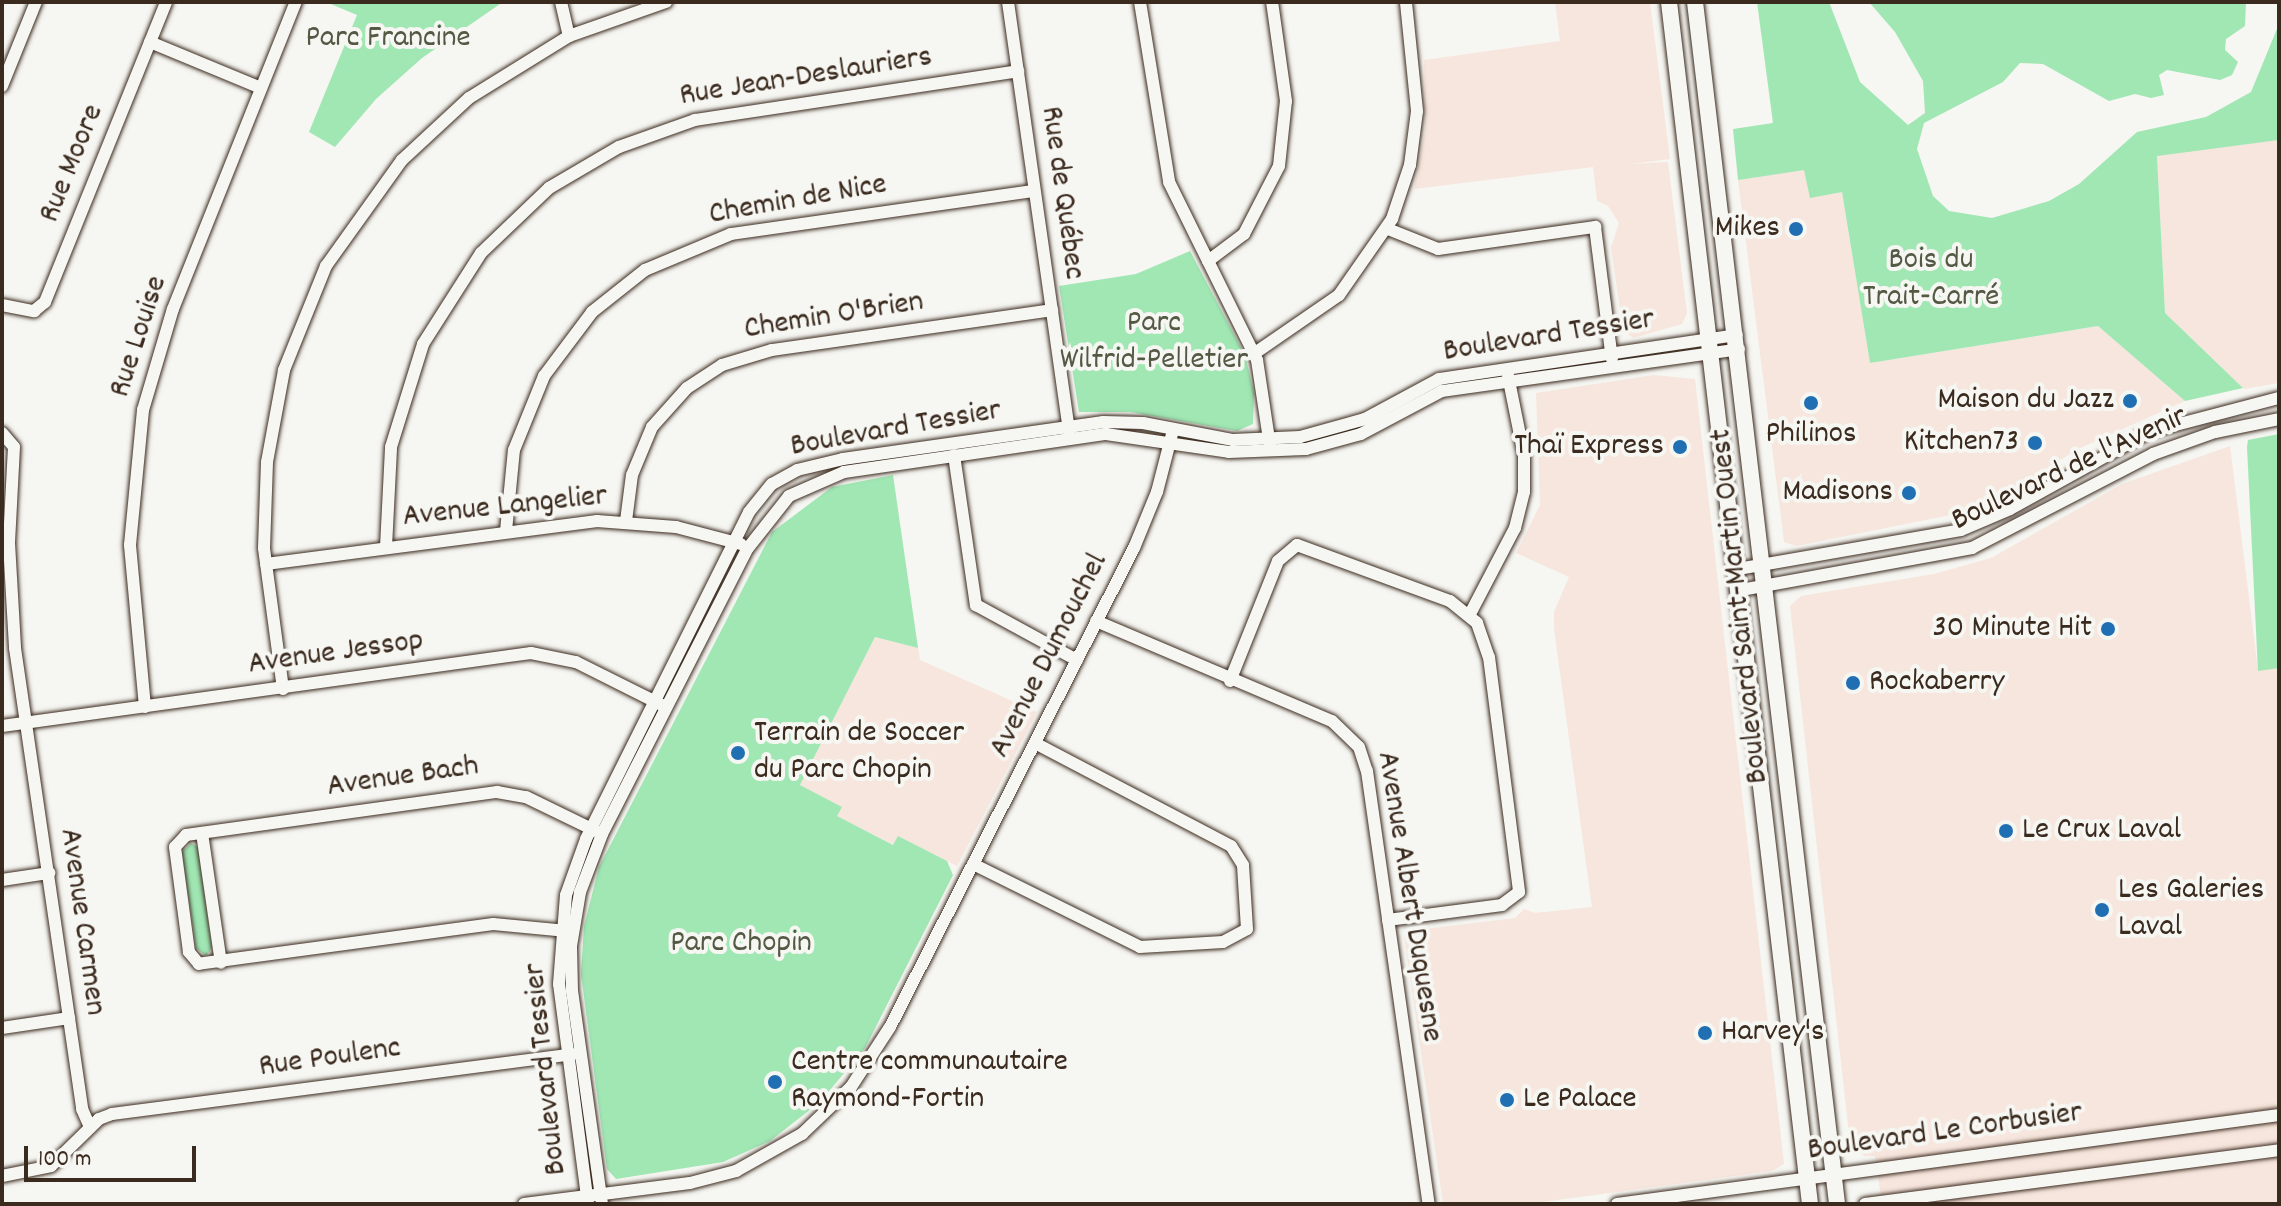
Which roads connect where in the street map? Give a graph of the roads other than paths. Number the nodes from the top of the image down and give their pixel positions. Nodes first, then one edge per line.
1 (36, 2) edge
2 (166, 2) edge
3 (296, 2) edge
4 (561, 2) edge
5 (666, 2) edge
6 (1008, 2) edge
7 (1140, 2) edge
8 (1272, 2) edge
9 (1406, 2) edge
10 (1669, 2) edge
11 (1695, 2) edge
12 (569, 36) junction
13 (150, 42) junction
14 (1018, 71) junction
15 (2, 86) edge
16 (261, 88) junction
17 (1034, 191) junction
18 (1388, 229) junction
19 (1208, 261) junction
20 (2, 305) edge
21 (1052, 310) junction
22 (1738, 342) junction
23 (1712, 346) junction
24 (1255, 353) junction
25 (1612, 360) junction
26 (1508, 375) junction
27 (2279, 398) edge
28 (2279, 419) edge
29 (2, 433) edge
30 (1069, 433) junction
31 (1172, 436) junction
32 (1270, 446) junction
33 (954, 455) junction
34 (626, 521) junction
35 (506, 531) junction
36 (742, 545) junction
37 (386, 547) junction
38 (266, 564) junction
39 (1764, 566) junction
40 (1738, 569) junction
41 (1766, 587) junction
42 (1741, 590) junction
43 (1470, 614) junction
44 (1096, 621) junction
45 (1077, 660) junction
46 (1230, 681) junction
47 (283, 689) junction
48 (662, 705) junction
49 (145, 707) junction
50 (26, 723) junction
51 (2, 726) edge
52 (1035, 743) junction
53 (597, 832) junction
54 (202, 833) junction
55 (973, 864) junction
56 (49, 873) junction
57 (2, 880) edge
58 (1388, 920) junction
59 (566, 930) junction
60 (221, 963) junction
61 (69, 1018) junction
62 (2, 1028) edge
63 (574, 1054) junction
64 (2279, 1115) edge
65 (90, 1127) junction
66 (2279, 1150) edge
67 (2, 1176) edge
68 (1834, 1176) junction
69 (1807, 1179) junction
70 (594, 1199) edge
71 (524, 1204) edge
72 (1429, 1204) edge
73 (1617, 1204) edge
74 (1810, 1204) edge
75 (1837, 1204) edge
76 (1865, 1204) edge

1 - 15 street
2 - 13 street, Rue Moore
3 - 16 street, Rue Louise
4 - 12 street
5 - 12 street
6 - 14 street, Rue de Québec
7 - 19 street
8 - 19 street
9 - 18 street
10 - 23 main road, Boulevard Saint-Martin Ouest
11 - 22 main road, Boulevard Saint-Martin Ouest
12 - 38 street
13 - 16 street
13 - 20 street, Rue Moore
14 - 17 street, Rue de Québec
14 - 37 street, Rue Jean-Deslauriers
16 - 49 street, Rue Louise
17 - 21 street, Rue de Québec
17 - 35 street, Chemin de Nice
18 - 24 street
18 - 25 street
19 - 24 street
21 - 30 street, Rue de Québec
21 - 34 street, Chemin O'Brien
22 - 23 street, Boulevard Tessier
22 - 39 main road, Boulevard Saint-Martin Ouest
23 - 25 street, Boulevard Tessier
23 - 40 main road, Boulevard Saint-Martin Ouest
24 - 32 street
25 - 26 street, Boulevard Tessier
26 - 32 street, Boulevard Tessier
26 - 43 street
27 - 39 street, Boulevard de l'Avenir
28 - 41 street, Boulevard de l'Avenir
29 - 50 street, Avenue Carmen
30 - 31 street, Boulevard Tessier
30 - 33 street, Boulevard Tessier
30 - 36 street, Boulevard Tessier
31 - 32 street, Boulevard Tessier
31 - 44 street, Avenue Dumouchel
33 - 36 street, Boulevard Tessier
33 - 45 street
34 - 35 street, Avenue Langelier
34 - 36 street, Avenue Langelier
35 - 37 street, Avenue Langelier
36 - 48 street, Boulevard Tessier
37 - 38 street, Avenue Langelier
38 - 47 street
39 - 40 street, Boulevard de l'Avenir
39 - 41 main road, Boulevard Saint-Martin Ouest
40 - 42 main road, Boulevard Saint-Martin Ouest
41 - 42 street, Boulevard de l'Avenir
41 - 68 main road, Boulevard Saint-Martin Ouest
42 - 69 main road, Boulevard Saint-Martin Ouest
43 - 46 street
43 - 58 street
44 - 45 street, Avenue Dumouchel
44 - 46 street, Avenue Albert Duquesne
45 - 52 street, Avenue Dumouchel
46 - 58 street, Avenue Albert Duquesne
47 - 48 street, Avenue Jessop
47 - 49 street, Avenue Jessop
48 - 53 street, Boulevard Tessier
49 - 50 street, Avenue Jessop
50 - 51 street, Avenue Jessop
50 - 56 street, Avenue Carmen
52 - 55 street, Avenue Dumouchel
52 - 55 street
53 - 54 street, Avenue Bach
53 - 59 street, Boulevard Tessier
54 - 60 street
54 - 60 street
55 - 70 street, Avenue Dumouchel
56 - 57 street
56 - 61 street, Avenue Carmen
58 - 72 street, Avenue Albert Duquesne
59 - 60 street
59 - 63 street, Boulevard Tessier
61 - 62 street
61 - 65 street, Avenue Carmen
63 - 65 street, Rue Poulenc
63 - 70 street, Boulevard Tessier
64 - 68 street, Boulevard Le Corbusier
65 - 67 street
66 - 76 street, Boulevard Le Corbusier
68 - 69 street, Boulevard Le Corbusier
68 - 75 main road, Boulevard Saint-Martin Ouest
69 - 73 street, Boulevard Le Corbusier
69 - 74 main road, Boulevard Saint-Martin Ouest
70 - 71 street, Avenue Dumouchel

